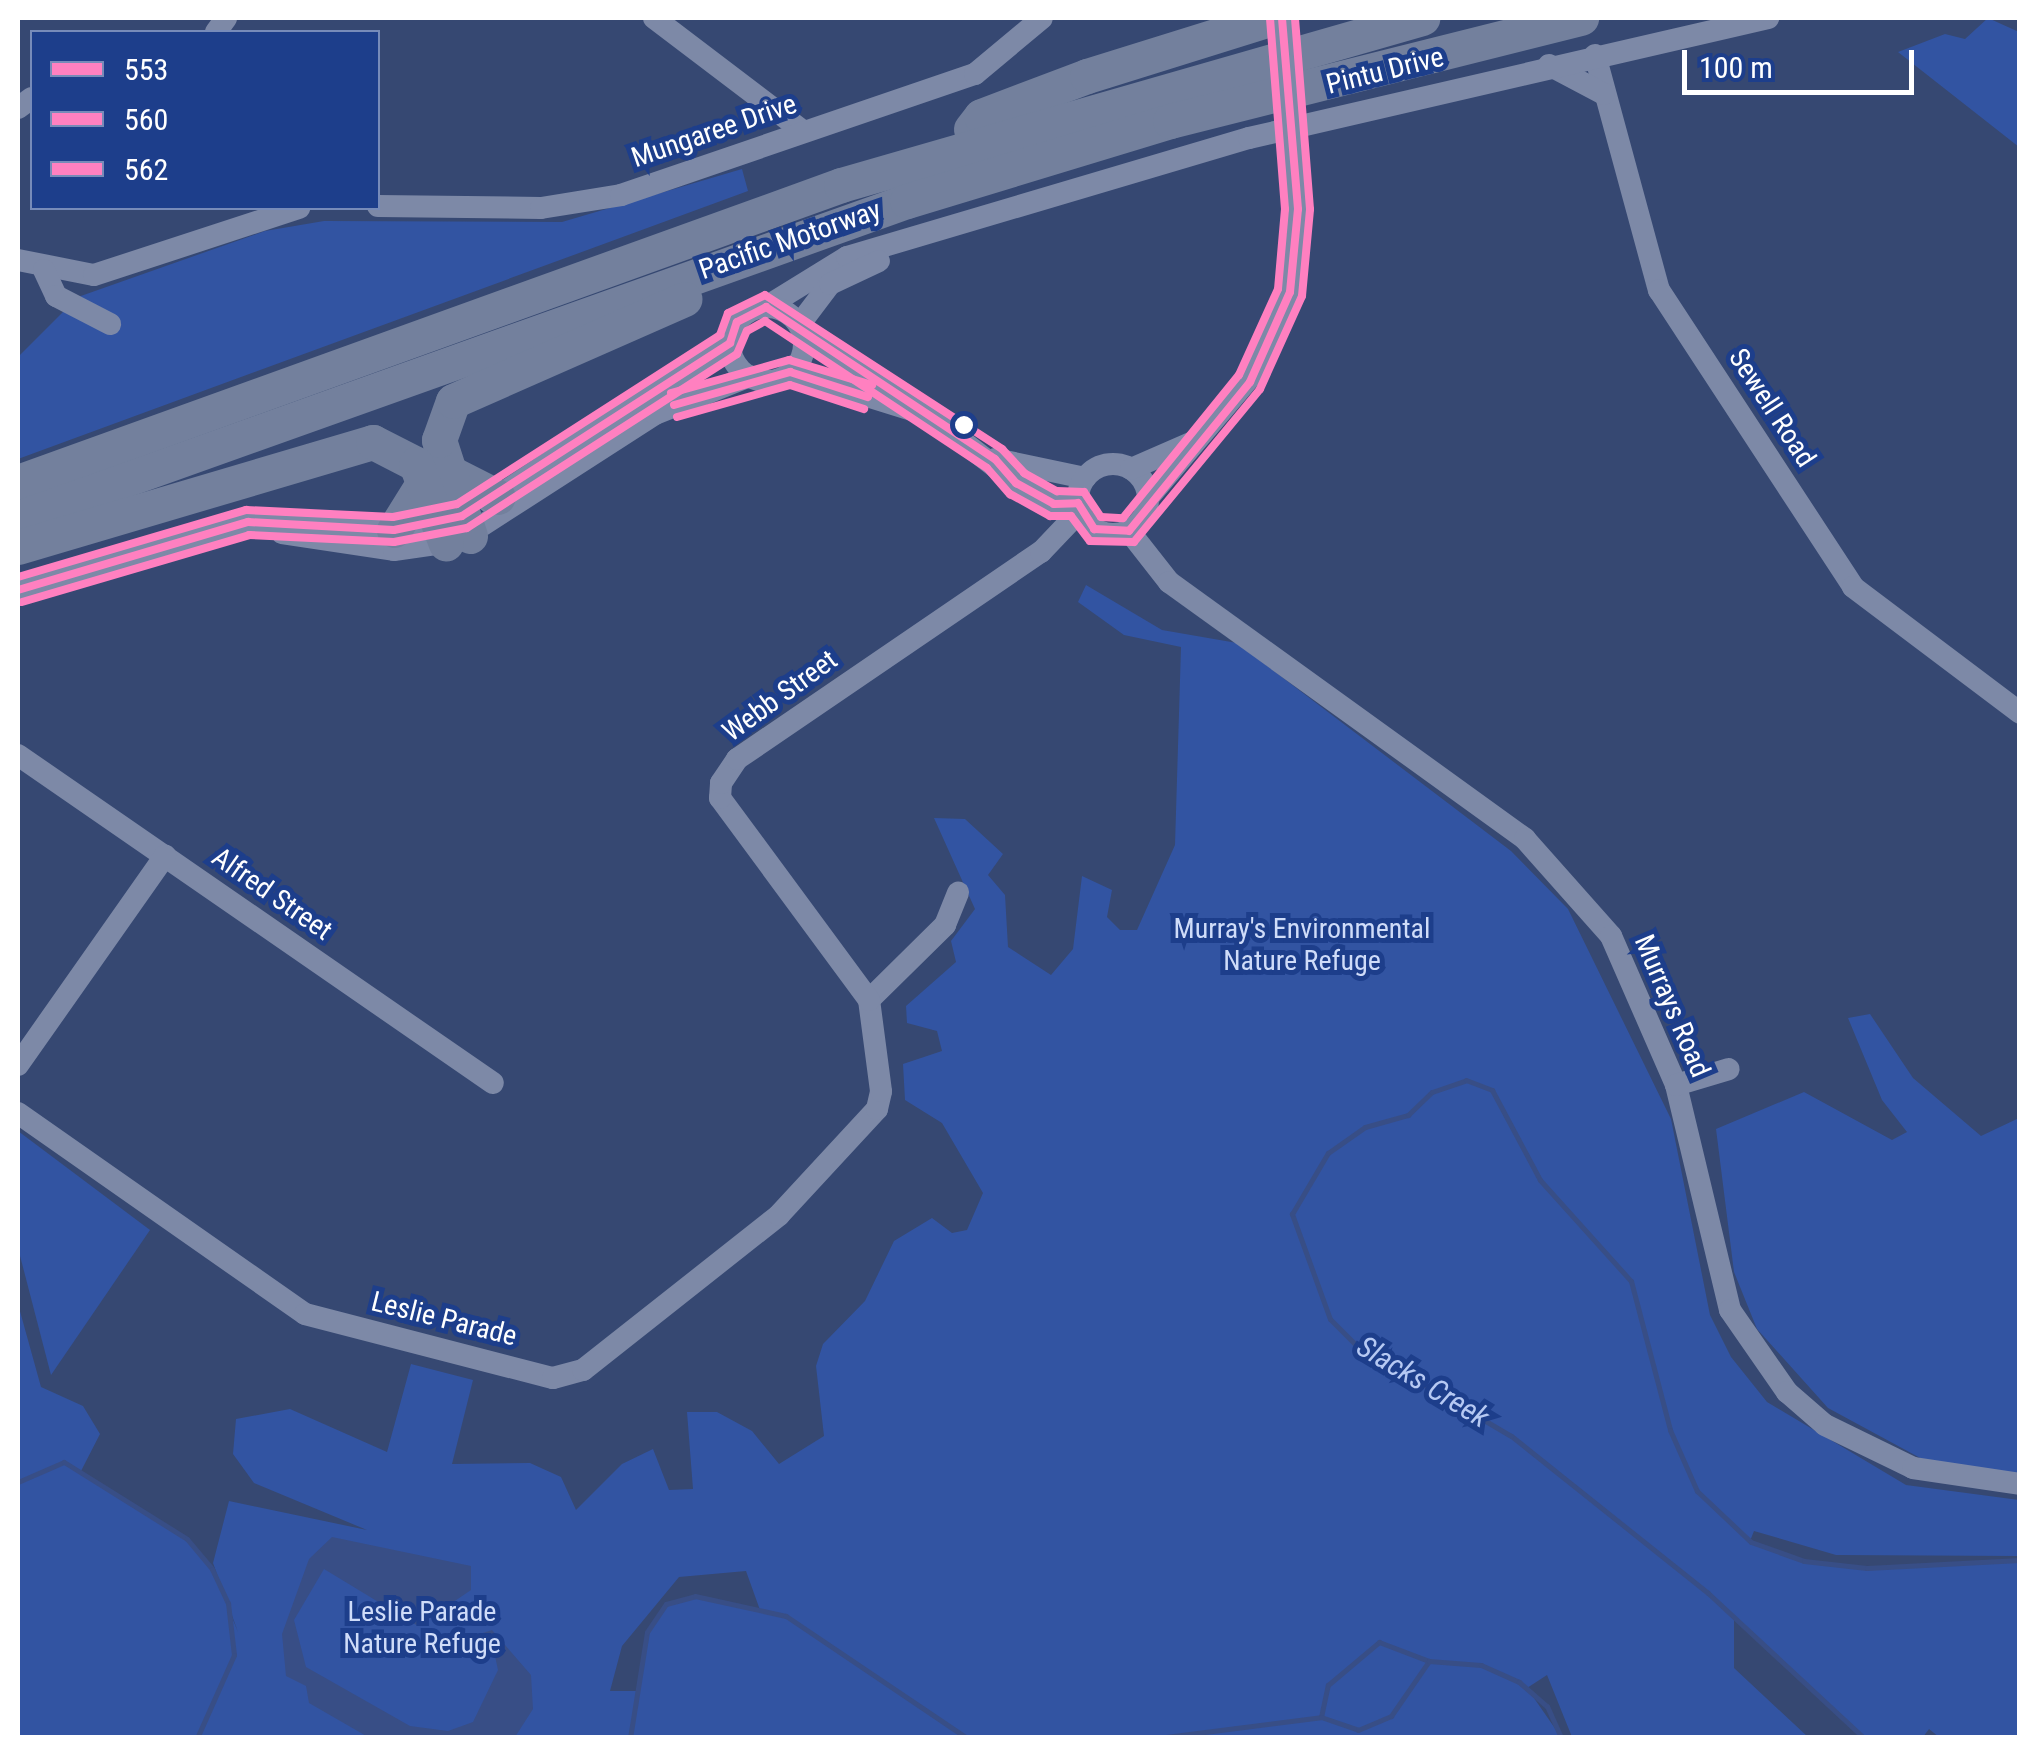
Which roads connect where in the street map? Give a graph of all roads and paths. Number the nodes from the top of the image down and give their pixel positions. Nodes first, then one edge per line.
1 (654, 18) edge
2 (1042, 18) edge
3 (1272, 18) edge
4 (1282, 18) edge
5 (1422, 18) edge
6 (1581, 18) edge
7 (1768, 18) edge
8 (1595, 55) junction
9 (1549, 65) junction
10 (1604, 94) junction
11 (804, 132) junction
12 (957, 147) junction
13 (380, 206) edge
14 (292, 210) edge
15 (906, 243) junction
16 (749, 254) junction
17 (18, 260) edge
18 (44, 270) junction
19 (766, 307) junction
20 (110, 324) dead end
21 (801, 330) junction
22 (730, 344) junction
23 (790, 372) junction
24 (750, 376) junction
25 (915, 411) junction
26 (1195, 441) junction
27 (995, 459) junction
28 (1131, 469) junction
29 (436, 476) junction
30 (1085, 478) junction
31 (18, 482) edge
32 (498, 497) junction
33 (1148, 498) junction
34 (1079, 507) junction
35 (18, 518) edge
36 (394, 530) junction
37 (455, 530) junction
38 (1129, 531) junction
39 (211, 534) junction
40 (18, 546) edge
41 (18, 590) edge
42 (2020, 713) edge
43 (18, 755) edge
44 (165, 856) junction
45 (958, 892) dead end
46 (869, 1000) junction
47 (18, 1064) edge
48 (1729, 1069) dead end
49 (493, 1083) dead end
50 (1676, 1084) junction
51 (18, 1113) edge
52 (834, 1147) joint
53 (2020, 1484) edge

1 - 11 street
2 - 11 street, Mungaree Drive
3 - 12 highway
4 - 26 street, bridge
5 - 12 highway, Pacific Motorway
6 - 16 highway, Pacific Motorway
7 - 8 street, Pintu Drive
8 - 9 street, Pintu Drive
8 - 10 street, Sewell Road
9 - 10 street
9 - 15 street, Pintu Drive
10 - 42 street, Sewell Road
11 - 13 street, Mungaree Drive
12 - 31 highway, Pacific Motorway
14 - 18 street
15 - 19 street, Pintu Drive
15 - 21 street, Pintu Drive
16 - 29 highway
16 - 35 highway, Pacific Motorway
17 - 18 street
18 - 20 street
19 - 21 street
19 - 22 street
21 - 23 street
21 - 25 street
22 - 24 street
22 - 32 street
23 - 24 street
23 - 25 street
24 - 37 street
25 - 27 street
26 - 28 street
26 - 33 street
27 - 30 street
27 - 34 street
28 - 30 street
28 - 33 street
29 - 32 highway
29 - 36 highway
29 - 37 highway
29 - 40 highway
30 - 34 street
32 - 37 street
33 - 38 street
34 - 38 street
34 - 46 street, Webb Street
36 - 37 street
36 - 39 street
37 - 39 street
38 - 50 street, Murrays Road
39 - 41 street
43 - 44 street, Alfred Street
44 - 47 street
44 - 49 street, Alfred Street
45 - 46 street
46 - 52 street, Webb Street
48 - 50 street
50 - 53 street, Murrays Road
51 - 52 street, Leslie Parade

